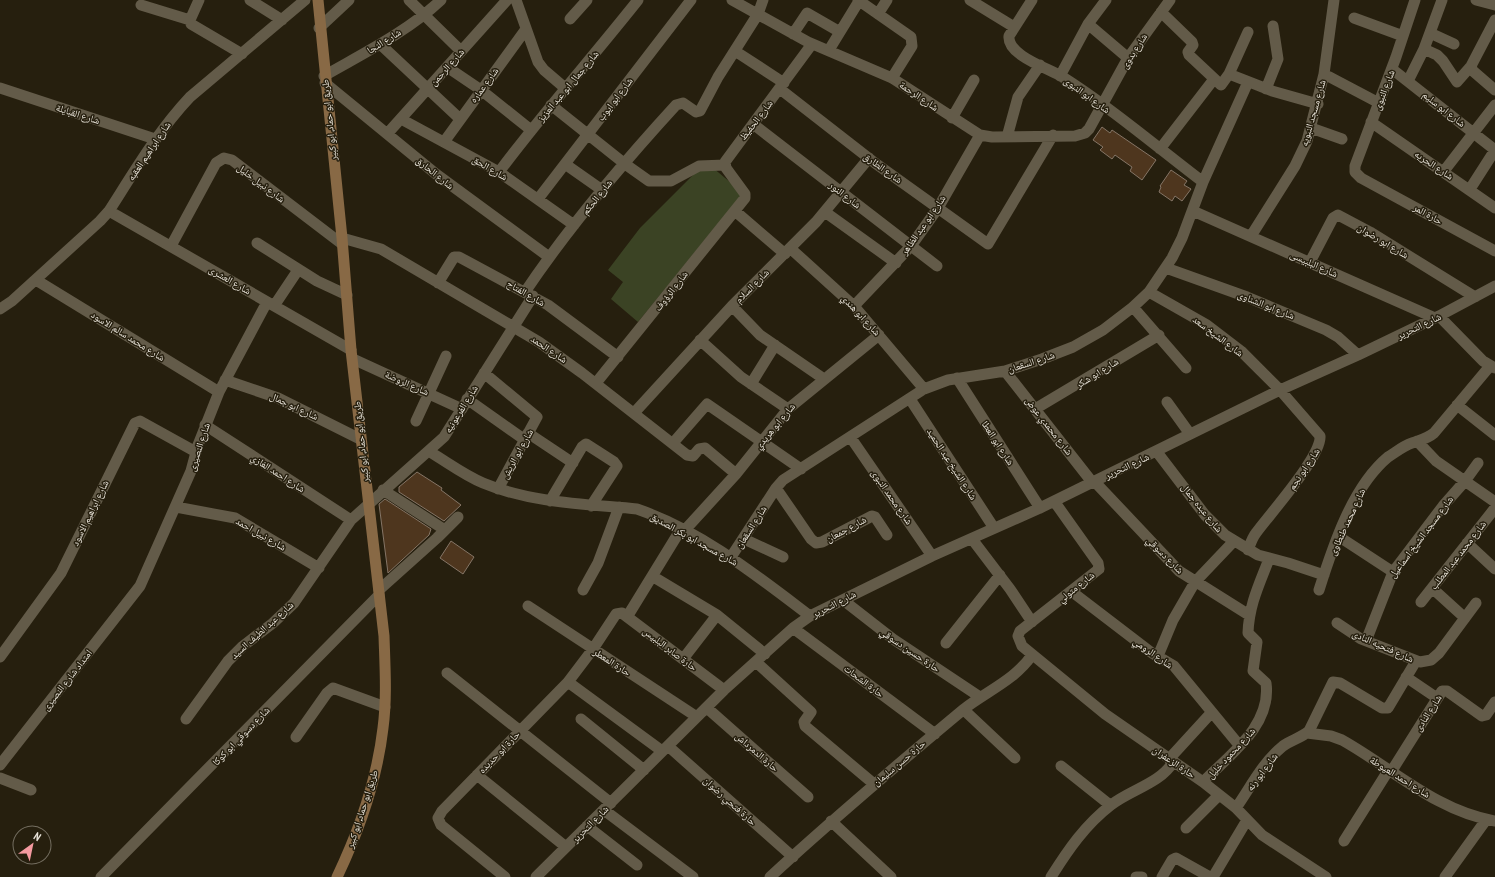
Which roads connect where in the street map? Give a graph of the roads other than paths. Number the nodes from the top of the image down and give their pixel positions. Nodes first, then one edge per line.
1 (199, 0) edge
2 (250, 0) edge
3 (305, 0) edge
4 (318, 0) edge
5 (349, 0) edge
6 (409, 0) edge
7 (441, 0) edge
8 (516, 0) edge
9 (586, 0) edge
10 (638, 0) edge
11 (691, 0) edge
12 (732, 0) edge
13 (763, 0) edge
14 (858, 0) edge
15 (887, 0) edge
16 (1032, 0) edge
17 (1106, 0) edge
18 (1170, 0) edge
19 (1415, 0) edge
20 (1442, 0) edge
21 (1476, 0) edge
22 (976, 1) edge
23 (1332, 1) edge
24 (501, 2) edge
25 (141, 5) dead end
26 (1495, 5) edge
27 (1161, 12) junction
28 (758, 14) junction
29 (878, 14) junction
30 (423, 16) junction
31 (1354, 18) dead end
32 (570, 19) dead end
33 (190, 20) junction
34 (282, 20) junction
35 (1495, 20) edge
36 (1088, 24) junction
37 (1273, 26) dead end
38 (1014, 27) junction
39 (320, 28) junction
40 (526, 29) junction
41 (840, 32) junction
42 (1248, 32) dead end
43 (1430, 33) junction
44 (793, 34) junction
45 (1403, 36) junction
46 (380, 44) junction
47 (812, 44) junction
48 (1454, 44) dead end
49 (1424, 49) junction
50 (829, 50) junction
51 (461, 51) junction
52 (734, 52) junction
53 (242, 54) junction
54 (1128, 58) junction
55 (1040, 65) junction
56 (1470, 66) junction
57 (446, 67) junction
58 (1392, 69) junction
59 (1229, 74) junction
60 (1324, 74) junction
61 (1060, 76) junction
62 (892, 78) junction
63 (325, 79) junction
64 (974, 80) dead end
65 (1408, 81) junction
66 (1217, 82) junction
67 (1248, 82) junction
68 (782, 86) junction
69 (0, 88) edge
70 (565, 88) junction
71 (427, 89) junction
72 (1266, 89) junction
73 (481, 90) junction
74 (1495, 90) edge
75 (1379, 103) junction
76 (551, 104) junction
77 (1318, 104) junction
78 (1102, 105) junction
79 (1495, 105) edge
80 (401, 118) junction
81 (952, 118) junction
82 (460, 119) junction
83 (1372, 122) junction
84 (754, 124) junction
85 (1311, 128) junction
86 (531, 130) junction
87 (1474, 132) junction
88 (387, 134) junction
89 (588, 134) junction
90 (980, 135) junction
91 (1053, 135) junction
92 (1007, 137) junction
93 (155, 139) junction
94 (1342, 139) dead end
95 (444, 142) junction
96 (1160, 149) junction
97 (1495, 150) edge
98 (869, 158) junction
99 (565, 164) junction
100 (625, 164) junction
101 (725, 165) junction
102 (499, 172) junction
103 (1444, 172) junction
104 (1361, 178) joint
105 (1203, 182) junction
106 (602, 190) junction
107 (1470, 190) junction
108 (841, 193) junction
109 (538, 199) junction
110 (938, 208) junction
111 (1495, 208) edge
112 (735, 211) junction
113 (1193, 211) junction
114 (109, 212) junction
115 (825, 212) junction
116 (574, 225) junction
117 (1251, 236) junction
118 (342, 241) junction
119 (257, 243) dead end
120 (171, 246) junction
121 (911, 246) junction
122 (787, 251) junction
123 (1495, 251) edge
124 (549, 258) junction
125 (1310, 262) junction
126 (896, 263) junction
127 (937, 266) dead end
128 (1166, 268) junction
129 (298, 270) junction
130 (36, 280) junction
131 (438, 283) junction
132 (1495, 286) edge
133 (1149, 292) junction
134 (529, 294) junction
135 (347, 295) junction
136 (1475, 298) junction
137 (271, 304) junction
138 (732, 306) junction
139 (854, 306) junction
140 (1133, 307) junction
141 (0, 309) edge
142 (1437, 317) junction
143 (513, 326) junction
144 (879, 334) junction
145 (1159, 335) junction
146 (700, 340) junction
147 (775, 345) junction
148 (352, 354) junction
149 (1358, 355) junction
150 (446, 356) dead end
151 (618, 357) junction
152 (1493, 367) edge
153 (1186, 368) dead end
154 (1005, 371) junction
155 (484, 373) junction
156 (957, 378) junction
157 (824, 379) junction
158 (225, 380) junction
159 (596, 383) junction
160 (751, 384) junction
161 (924, 389) junction
162 (1280, 390) junction
163 (219, 392) junction
164 (429, 393) junction
165 (910, 399) junction
166 (1167, 402) dead end
167 (464, 404) junction
168 (1457, 405) junction
169 (788, 409) junction
170 (1035, 409) junction
171 (634, 413) junction
172 (416, 421) dead end
173 (205, 425) junction
174 (1190, 434) junction
175 (1495, 435) edge
176 (526, 436) junction
177 (851, 438) junction
178 (360, 439) junction
179 (761, 441) junction
180 (1418, 441) junction
181 (673, 443) junction
182 (196, 452) junction
183 (430, 452) junction
184 (1157, 452) junction
185 (573, 463) junction
186 (1478, 463) dead end
187 (801, 469) junction
188 (736, 474) junction
189 (1093, 481) junction
190 (1465, 481) junction
191 (498, 488) junction
192 (776, 488) junction
193 (382, 490) junction
194 (550, 501) junction
195 (1054, 501) junction
196 (1495, 502) edge
197 (368, 504) junction
198 (591, 506) junction
199 (176, 507) junction
200 (618, 507) junction
201 (1040, 508) junction
202 (1495, 508) edge
203 (458, 517) dead end
204 (351, 520) junction
205 (994, 528) junction
206 (445, 530) junction
207 (683, 530) junction
208 (887, 535) dead end
209 (1338, 536) junction
210 (744, 539) junction
211 (972, 539) junction
212 (1234, 541) junction
213 (1467, 543) junction
214 (1248, 550) junction
215 (932, 556) junction
216 (731, 557) junction
217 (783, 557) dead end
218 (1269, 559) junction
219 (1494, 567) edge
220 (319, 568) junction
221 (1393, 572) junction
222 (1000, 575) junction
223 (652, 576) junction
224 (1324, 576) junction
225 (1195, 582) junction
226 (1432, 588) junction
227 (583, 590) dead end
228 (1319, 590) dead end
229 (1071, 591) junction
230 (379, 592) junction
231 (135, 594) joint
232 (843, 600) junction
233 (1421, 602) dead end
234 (1476, 603) dead end
235 (528, 606) dead end
236 (717, 615) junction
237 (1249, 615) junction
238 (626, 616) junction
239 (810, 616) junction
240 (1465, 618) junction
241 (1032, 622) junction
242 (1337, 623) dead end
243 (793, 628) junction
244 (1366, 641) junction
245 (946, 643) dead end
246 (1022, 646) joint
247 (593, 649) junction
248 (765, 654) junction
249 (1032, 655) junction
250 (1158, 656) junction
251 (0, 657) edge
252 (683, 659) junction
253 (1416, 661) junction
254 (756, 662) junction
255 (447, 673) dead end
256 (1406, 677) junction
257 (568, 682) junction
258 (724, 690) junction
259 (980, 697) junction
260 (1438, 698) junction
261 (1495, 702) edge
262 (385, 707) junction
263 (707, 708) junction
264 (964, 710) junction
265 (1212, 712) junction
266 (697, 717) junction
267 (186, 719) dead end
268 (581, 720) dead end
269 (520, 731) junction
270 (1307, 733) junction
271 (935, 734) junction
272 (296, 737) dead end
273 (1239, 745) junction
274 (665, 749) junction
275 (1015, 758) dead end
276 (1171, 760) junction
277 (0, 766) edge
278 (1061, 766) dead end
279 (644, 770) junction
280 (1389, 771) junction
281 (477, 775) junction
282 (0, 778) edge
283 (1203, 782) junction
284 (874, 784) junction
285 (31, 790) dead end
286 (1219, 795) junction
287 (808, 797) dead end
288 (1110, 805) junction
289 (607, 806) junction
290 (1236, 808) junction
291 (1247, 820) junction
292 (1491, 820) edge
293 (831, 821) junction
294 (587, 826) junction
295 (1186, 828) dead end
296 (1344, 841) dead end
297 (566, 847) junction
298 (793, 857) junction
299 (637, 866) dead end
300 (340, 875) edge
301 (539, 876) edge
302 (101, 877) edge
303 (505, 877) edge
304 (693, 877) edge
305 (770, 877) edge
306 (891, 877) edge
307 (1051, 877) edge
308 (1136, 877) edge
309 (1142, 877) edge
310 (1162, 877) edge
311 (1210, 877) edge
312 (1213, 877) edge
313 (1326, 877) edge
314 (1445, 877) edge

1 - 33 street
2 - 34 street
3 - 34 street, شارع ابراهيم العقبه
4 - 39 main road, طريق ابو حماد, ابو كبير
5 - 39 street
6 - 30 street
7 - 30 street, شارع النجا
8 - 40 street
9 - 32 street
10 - 70 street, شارع جمال ابو عبد العزيز
11 - 89 street, شارع ابو ايوب
12 - 28 street, شارع الرحمة
13 - 28 street
14 - 29 street
14 - 41 street
15 - 29 street
16 - 38 street, شارع ابو النبوى
17 - 36 street
18 - 27 street, شارع بدوى
19 - 45 street, شارع النبوى
20 - 43 street
21 - 26 street
22 - 38 street
23 - 60 street, شارع مسجد النبويه
24 - 51 street, شارع الرحمن
25 - 33 street
27 - 54 street, شارع بدوى
27 - 66 street
28 - 44 street, شارع الرحمة
28 - 52 street
29 - 62 street
30 - 46 street, شارع النجا
30 - 51 street
31 - 45 street
33 - 53 street
34 - 53 street, شارع ابراهيم العقبه
35 - 56 street
36 - 54 street
36 - 61 street
37 - 72 street
38 - 55 street, شارع ابو النبوى
39 - 63 main road, طريق ابو حماد, ابو كبير
40 - 70 street
40 - 73 street, شارع عماره
41 - 44 street
41 - 50 street
42 - 59 street
43 - 48 street
43 - 49 street
44 - 47 street, شارع الرحمة
45 - 58 street, شارع النبوى
46 - 63 street, شارع النجا
46 - 71 street
47 - 50 street, شارع الرحمة
47 - 68 street, شارع الحفيظ
49 - 56 street
49 - 65 street
50 - 62 street, شارع الرحمة
51 - 57 street, شارع الرحمن
52 - 68 street, شارع الطارق
52 - 100 street, شارع الحكم
53 - 93 street, شارع ابراهيم العقبه
54 - 78 street, شارع بدوى
55 - 61 street, شارع ابو النبوى
55 - 92 street
56 - 74 street
57 - 71 street, شارع الرحمن
57 - 73 street
58 - 65 street, شارع ابو سليم
58 - 75 street, شارع النبوى
59 - 66 street
59 - 67 street
60 - 75 street
60 - 77 street, شارع مسجد النبويه
61 - 78 street, شارع ابو النبوى
62 - 81 street, شارع الرحمة
63 - 88 street, شارع الحارق
63 - 118 main road, طريق ابو حماد, ابو كبير
64 - 81 street
65 - 87 street, شارع ابو سليم
66 - 96 street
67 - 72 street
67 - 105 street, شارع السقعان
68 - 84 street, شارع الحفيظ
68 - 98 street, شارع الطارق
69 - 93 street, شارع القبايلة
70 - 76 street, شارع جمال ابو عبد العزيز
71 - 80 street, شارع الرحمن
71 - 82 street
72 - 77 street
73 - 82 street, شارع عماره
73 - 86 street
75 - 83 street, شارع النبوى
76 - 86 street, شارع جمال ابو عبد العزيز
76 - 89 street
77 - 85 street, شارع مسجد النبويه
78 - 91 street, شارع الرحمة
78 - 96 street, شارع ابو النبوى
79 - 87 street
80 - 88 street, شارع الرحمن
80 - 95 street, شارع الحق
81 - 90 street, شارع الرحمة
82 - 95 street, شارع عماره
83 - 103 street, شارع الحريه
83 - 104 street, شارع النبوى
84 - 101 street, شارع الحفيظ
84 - 108 street, شارع النور
85 - 94 street
85 - 117 street, شارع مسجد النبويه
86 - 102 street, شارع جمال ابو عبد العزيز
87 - 97 street, شارع ابو سليم
87 - 103 street
88 - 124 street, شارع الحارق
89 - 99 street, شارع ابو ايوب
89 - 100 street
90 - 92 street, شارع الرحمة
90 - 110 street, شارع ابو عبد الظاهر
91 - 92 street, شارع الرحمة
91 - 110 street, شارع الطارق
93 - 114 street, شارع ابراهيم العقبه
95 - 102 street, شارع الحق
96 - 105 street, شارع ابو النبوى
97 - 107 street
98 - 108 street, شارع السلام
98 - 110 street, شارع الطارق
99 - 106 street
99 - 109 street, شارع ابو ايوب
100 - 101 street
100 - 106 street, شارع الحكم
101 - 112 street, شارع الرؤوف
102 - 109 street, شارع الحق
103 - 107 street, شارع الحريه
104 - 123 street, حارة المر
105 - 113 street, شارع السقعان
106 - 116 street, شارع الحكم
107 - 111 street, شارع الحريه
108 - 115 street, شارع السلام
108 - 121 street, شارع النور
109 - 116 street, شارع الحق
110 - 121 street, شارع ابو عبد الظاهر
112 - 122 street, شارع ابو هندي
112 - 151 street, شارع الرؤوف
113 - 117 street, شارع البلبيسى
113 - 128 street, شارع السقعان
114 - 120 street, شارع العشرى
114 - 130 street, شارع ابراهيم العقبه
115 - 122 street, شارع السلام
115 - 126 street
116 - 124 street, شارع الحكم
117 - 125 street, شارع البلبيسى
118 - 120 street, شارع نبيل خليل
118 - 131 street, شارع الحمد
118 - 135 main road, طريق ابو حماد, ابو كبير
119 - 129 street
120 - 137 street, شارع العشرى
121 - 126 street, شارع ابو عبد الظاهر
121 - 127 street, شارع النور
122 - 138 street, شارع السلام
122 - 139 street, شارع ابو هندي
124 - 134 street, شارع الحكم
125 - 136 street, شارع ابو رضوان
125 - 142 street, شارع البلبيسى
126 - 139 street, شارع ابو عبد الظاهر
128 - 133 street, شارع السقعان
128 - 149 street, شارع ابو الشناوى
129 - 135 street
129 - 137 street, شارع النصيرى
130 - 141 street, شارع ابراهيم العقبه
130 - 163 street, شارع محمد سالم الاسود
131 - 134 street, شارع الفتاح
131 - 143 street, شارع الحمد
132 - 136 street, شارع التحرير
133 - 140 street, شارع السقعان
133 - 162 street, شارع الشيخ سعد
134 - 143 street, شارع الفرعونيه
134 - 151 street, شارع الفتاح
135 - 148 main road, طريق ابو حماد, ابو كبير
136 - 142 street, شارع التحرير
137 - 148 street, شارع العشرى
137 - 158 street, شارع النصيرى
138 - 146 street, شارع السلام
138 - 147 street
139 - 144 street, شارع ابو هندي
140 - 145 street
140 - 154 street, شارع السقعان
142 - 149 street, شارع التحرير
142 - 152 street
143 - 155 street, شارع الفرعونيه
143 - 159 street, شارع الحمد
144 - 157 street, شارع ابو هريدي
144 - 161 street, شارع ابو هندي
145 - 153 street
145 - 170 street, شارع ابو شكر
146 - 160 street
146 - 171 street, شارع السلام
147 - 157 street
147 - 160 street
148 - 164 street, شارع الروضة
148 - 178 main road, طريق ابو حماد, ابو كبير
149 - 162 street, شارع التحرير
150 - 164 street
151 - 159 street, شارع الرؤوف
152 - 168 street, شارع محمد طنطاوى
154 - 156 street, شارع السقعان
154 - 170 street, شارع محمدي عوض
155 - 167 street, شارع الفرعونيه
155 - 176 street, شارع ابو الريش
156 - 161 street, شارع السقعان
156 - 201 street, شارع ابو العطا
157 - 169 street, شارع ابو هريدي
158 - 163 street, شارع النصيرى
158 - 178 street, شارع ابو جمال
159 - 171 street, شارع الحمد
160 - 169 street
161 - 165 street, شارع السقعان
162 - 174 street, شارع التحرير
162 - 214 street, شارع ابو نجم
163 - 173 street, شارع النصيرى
164 - 167 street, شارع الروضة
164 - 172 street
165 - 177 street, شارع السقعان
165 - 205 street, شارع الشيخ عبد الحميد
166 - 174 street
167 - 176 street, شارع الروضة
167 - 183 street, شارع الفرعونيه
168 - 175 street
168 - 180 street, شارع محمد طنطاوى
169 - 179 street, شارع ابو هريدي
170 - 189 street, شارع محمدي عوض
171 - 181 street, شارع الحمد
173 - 182 street, شارع النصيرى
173 - 204 street, شارع احمد الغازي
174 - 184 street, شارع التحرير
176 - 185 street, شارع الروضة
176 - 191 street, شارع ابو الريش
177 - 187 street, شارع السقعان
177 - 215 street, شارع محمد النبوى
178 - 197 main road, طريق ابو حماد, ابو كبير
179 - 181 street
179 - 187 street
179 - 188 street, شارع ابو هريدي
180 - 190 street
180 - 209 street, شارع محمد طنطاوى
181 - 188 street, شارع الحمد
182 - 199 street, شارع النصيرى
182 - 251 street, شارع ابراهيم الاسود
183 - 191 street, شارع مسجد ابو بكر الصديق
183 - 193 street, شارع الفرعونيه
184 - 189 street, شارع التحرير
184 - 212 street, شارع عبده جمال
185 - 194 street
185 - 198 street
186 - 190 street, شارع مسجد الشيخ اسماعيل
187 - 192 street, شارع السقعان
188 - 207 street, شارع ابو هريدي
189 - 195 street, شارع التحرير
189 - 225 street, شارع دسوقي
190 - 196 street
190 - 221 street, شارع مسجد الشيخ اسماعيل
191 - 194 street, شارع مسجد ابو بكر الصديق
192 - 208 street, شارع جمعان
192 - 210 street, شارع السقعان
193 - 197 street, شارع الفرعونيه
193 - 206 street
194 - 198 street, شارع مسجد ابو بكر الصديق
195 - 201 street, شارع التحرير
195 - 229 street, شارع متولي
197 - 204 street, شارع عبد الطيف السيد
197 - 230 main road, طريق ابو حماد, ابو كبير
198 - 200 street, شارع مسجد ابو بكر الصديق
199 - 220 street, شارع نبيل احمد
199 - 231 street, شارع النصيرى
200 - 207 street, شارع مسجد ابو بكر الصديق
200 - 227 street
201 - 205 street, شارع التحرير
202 - 213 street, شارع محمد عبد المطلب
203 - 206 street, شارع دسوقي ابو كوكا
204 - 220 street, شارع عبد الطيف السيد
205 - 211 street, شارع التحرير
206 - 230 street, شارع دسوقي ابو كوكا
207 - 216 street, شارع مسجد ابو بكر الصديق
207 - 223 street, شارع ابو هريدي
209 - 221 street
209 - 224 street, شارع محمد طنطاوى
210 - 216 street, شارع السقعان
210 - 217 street
211 - 215 street, شارع التحرير
211 - 222 street
212 - 214 street, شارع عبده جمال
212 - 225 street
213 - 219 street
213 - 226 street, شارع محمد عبد المطلب
214 - 218 street, شارع عبده جمال
215 - 232 street, شارع التحرير
216 - 239 street, شارع مسجد ابو بكر الصديق
218 - 224 street, شارع عبده جمال
218 - 237 street
220 - 267 street, شارع عبد الطيف السيد
221 - 244 street, شارع مسجد الشيخ اسماعيل
222 - 241 street
222 - 245 street
223 - 236 street
223 - 238 street, شارع ابو هريدي
224 - 228 street, شارع محمد طنطاوى
225 - 237 street, شارع دسوقي
225 - 250 street
226 - 233 street, شارع محمد عبد المطلب
226 - 240 street
229 - 241 street, شارع متولي
229 - 250 street, شارع الرومي
230 - 262 main road, طريق ابو حماد, ابو كبير
230 - 302 street, شارع دسوقي ابو كوكا
231 - 277 street, امتداد شارع النصيرى
232 - 239 street, شارع التحرير
232 - 259 street, حارة حسين دسوقي
234 - 240 street, شارع فتحيه النادى
235 - 247 street, حارة المعطر
236 - 248 street
236 - 252 street
237 - 273 street, شارع محمود خليل
238 - 247 street, حارة ابو حديده
238 - 252 street, حارة صابر البلبيس
239 - 243 street, شارع التحرير
240 - 253 street, شارع فتحيه النادى
241 - 246 street, شارع متولي
242 - 244 street, شارع فتحيه النادى
243 - 248 street, شارع التحرير
243 - 271 street, حارة الشحات
244 - 253 street, شارع فتحيه النادى
246 - 249 street, حارة الزعفران
247 - 257 street, حارة ابو حديده
247 - 266 street, حارة المعطر
248 - 254 street, شارع التحرير
249 - 259 street, حارة حسن سليمان
249 - 276 street, حارة الزعفران
250 - 265 street, شارع الرومي
252 - 258 street, حارة صابر البلبيس
253 - 256 street
254 - 258 street, شارع التحرير
254 - 284 street
255 - 269 street
256 - 260 street
256 - 270 street
257 - 269 street, حارة ابو حديده
257 - 274 street, حارة فتحي رضوان
258 - 263 street, شارع التحرير
259 - 264 street, حارة حسن سليمان
260 - 261 street, شارع النادى
260 - 280 street, شارع النادى
262 - 272 street
262 - 300 main road, طريق ابو حماد, ابو كبير
263 - 266 street, شارع التحرير
263 - 287 street, حارة الدمرداش
264 - 271 street, حارة حسن سليمان
264 - 275 street
265 - 273 street, شارع الرومي
265 - 276 street
266 - 274 street, شارع التحرير
268 - 279 street
269 - 281 street, حارة ابو حديده
269 - 289 street
270 - 280 street, شارع احمد العيوطة
270 - 290 street, شارع ابو رنه
271 - 284 street, حارة حسن سليمان
273 - 283 street, شارع محمود خليل
274 - 279 street, شارع التحرير
274 - 298 street, حارة فتحي رضوان
276 - 283 street, حارة الزعفران
276 - 288 street
278 - 288 street
279 - 289 street, شارع التحرير
280 - 292 street, شارع احمد العيوطة
280 - 296 street, شارع النادى
281 - 297 street
281 - 303 street, حارة ابو حديده
282 - 285 street
283 - 286 street, حارة الزعفران
284 - 293 street, حارة حسن سليمان
286 - 290 street, حارة الزعفران
286 - 295 street
288 - 307 street
289 - 294 street, شارع التحرير
289 - 304 street
290 - 291 street, حارة الزعفران
291 - 312 street
291 - 313 street, حارة الزعفران
292 - 314 street
293 - 298 street, حارة حسن سليمان
293 - 306 street
294 - 297 street, شارع التحرير
294 - 299 street
297 - 301 street, شارع التحرير
298 - 305 street, حارة حسن سليمان
308 - 309 street
310 - 311 street

